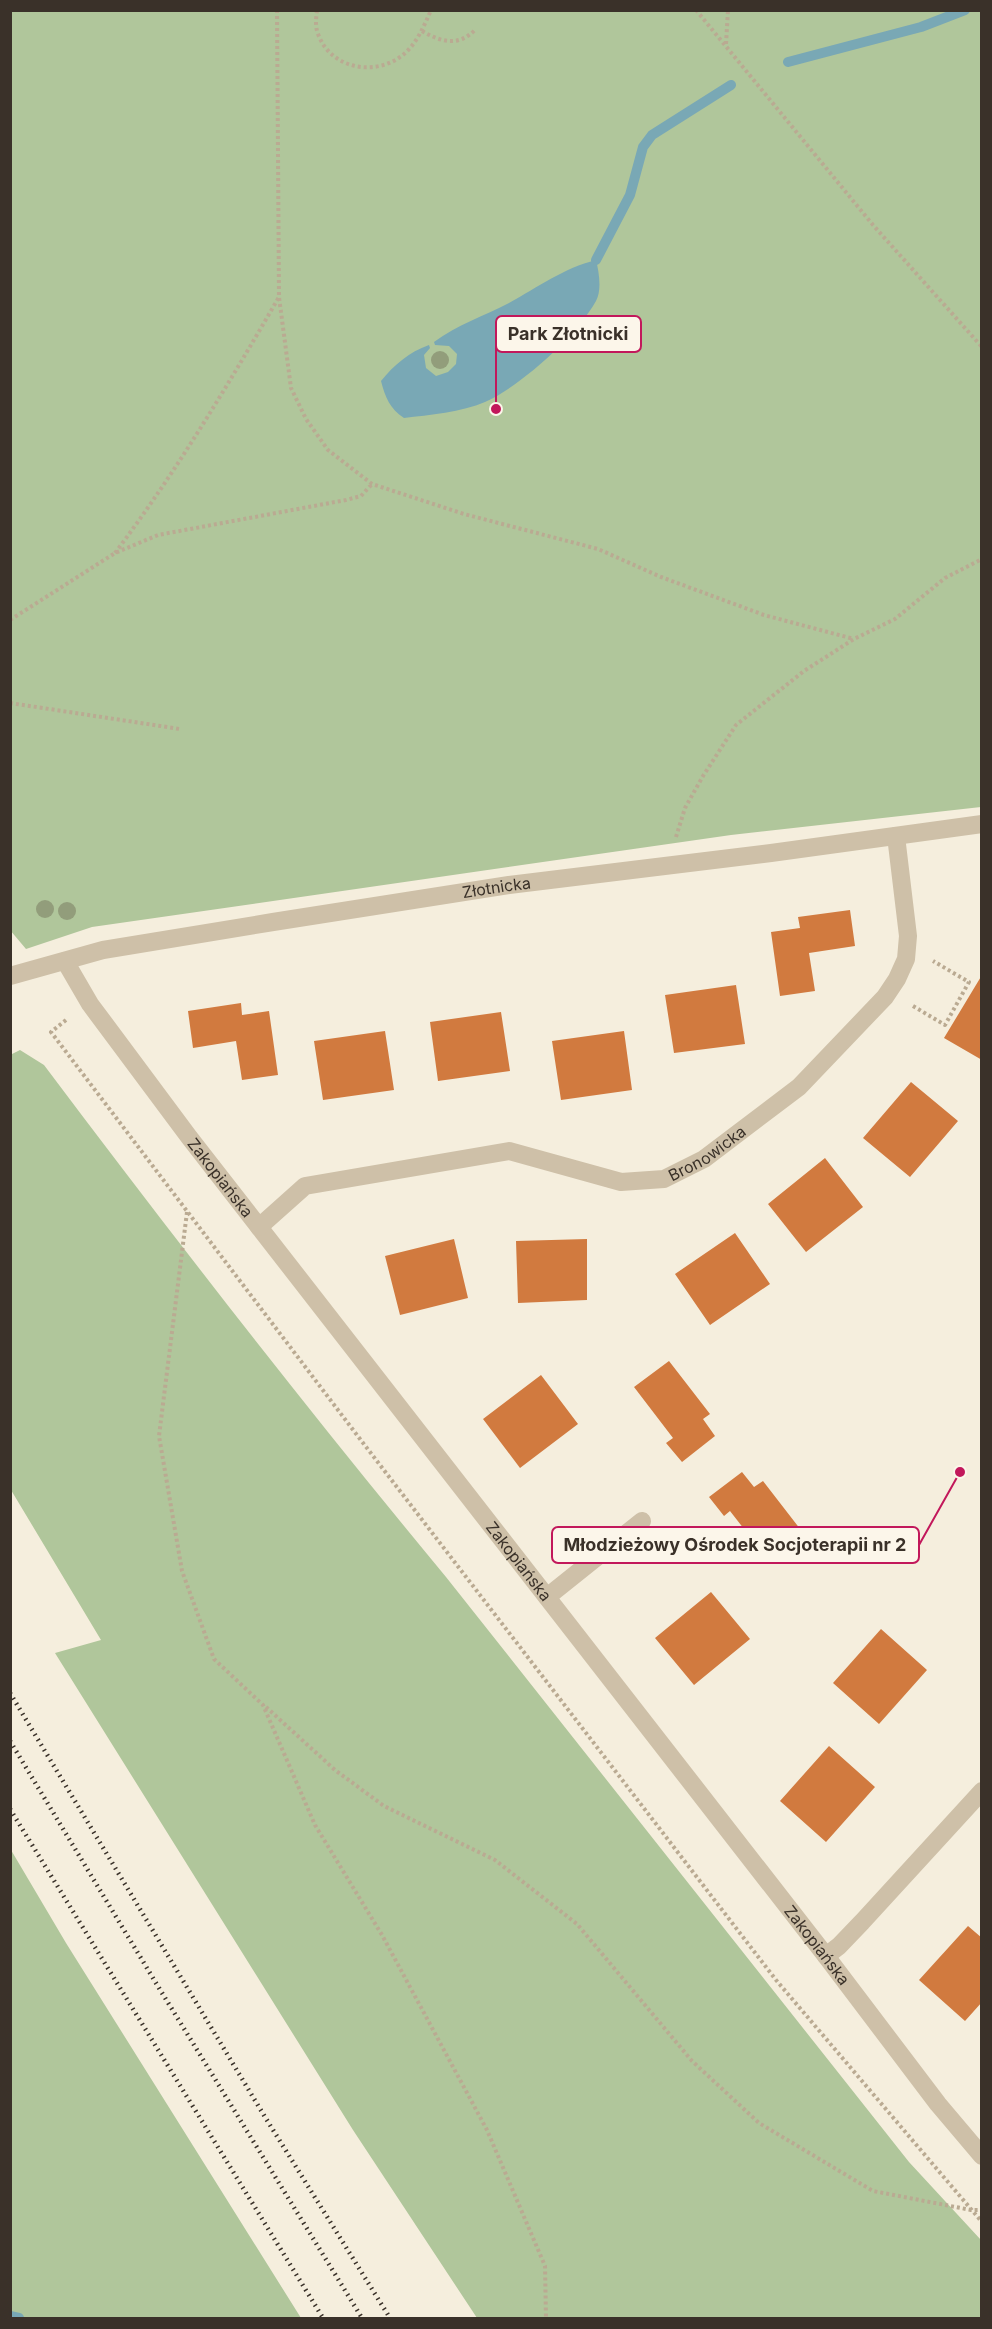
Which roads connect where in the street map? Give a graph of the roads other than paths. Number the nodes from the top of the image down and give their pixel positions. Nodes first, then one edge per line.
1 (981, 824) edge
2 (896, 836) junction
3 (65, 961) junction
4 (12, 973) edge
5 (259, 1227) junction
6 (642, 1521) dead end
7 (547, 1597) junction
8 (981, 1791) edge
9 (826, 1956) junction
10 (981, 2156) edge

1 - 2 street, Złotnicka
2 - 3 street, Złotnicka
2 - 5 street, Bronowicka
3 - 4 street, Złotnicka
3 - 5 street, Zakopiańska
5 - 7 street, Zakopiańska
6 - 7 street
7 - 9 street, Zakopiańska
8 - 9 street
9 - 10 street, Zakopiańska

